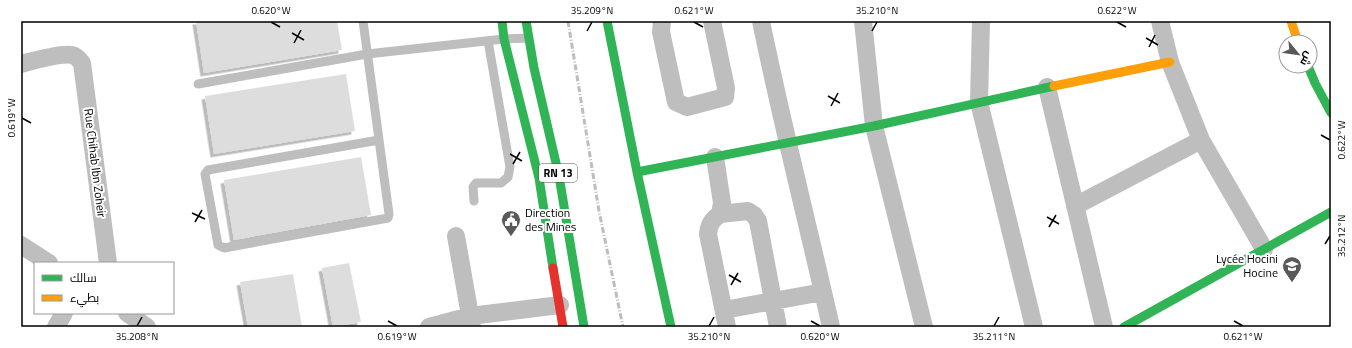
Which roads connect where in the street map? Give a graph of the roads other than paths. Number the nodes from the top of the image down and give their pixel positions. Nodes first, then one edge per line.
1 (363, 21) edge
2 (502, 21) edge
3 (526, 21) edge
4 (607, 21) edge
5 (662, 21) edge
6 (712, 21) edge
7 (761, 21) edge
8 (863, 21) edge
9 (981, 21) edge
10 (1160, 21) edge
11 (1291, 21) edge
12 (1295, 34) edge
13 (529, 38) junction
14 (504, 39) junction
15 (488, 41) junction
16 (368, 54) junction
17 (22, 60) edge
18 (1170, 62) junction
19 (1311, 74) edge
20 (198, 84) dead end
21 (1047, 87) junction
22 (980, 102) junction
23 (1331, 113) edge
24 (874, 126) junction
25 (379, 140) junction
26 (1201, 140) junction
27 (787, 143) junction
28 (715, 157) junction
29 (637, 172) junction
30 (474, 201) dead end
31 (1075, 206) junction
32 (1331, 212) edge
33 (720, 214) junction
34 (456, 236) dead end
35 (21, 245) edge
36 (1264, 249) junction
37 (48, 262) edge
38 (108, 262) edge
39 (823, 292) junction
40 (773, 301) junction
41 (560, 305) junction
42 (63, 314) edge
43 (128, 314) edge
44 (726, 319) edge
45 (471, 321) edge
46 (56, 327) edge
47 (147, 327) edge
48 (429, 327) edge
49 (563, 327) edge
50 (584, 327) edge
51 (671, 327) edge
52 (778, 327) edge
53 (831, 327) edge
54 (924, 327) edge
55 (1034, 327) edge
56 (1104, 327) edge
57 (1124, 327) edge

1 - 16 lane
2 - 14 street, RN 13
3 - 13 street, RN 13
4 - 29 street
5 - 6 street
7 - 27 street
8 - 24 street
9 - 22 street
10 - 18 street
11 - 12 street
13 - 14 lane
13 - 50 street, RN 13
14 - 15 lane
14 - 41 street, RN 13
15 - 16 lane
15 - 30 lane
16 - 20 lane
16 - 25 lane
17 - 38 street, Rue Chihab Ibn Zoheir
18 - 21 street
18 - 26 street
19 - 23 street
21 - 22 street
21 - 31 street
22 - 24 street
22 - 55 street
24 - 27 street
24 - 54 street
25 - 25 lane
26 - 31 street
26 - 36 street
27 - 28 street
27 - 39 street
28 - 29 street
28 - 33 street
29 - 51 street
31 - 56 street
32 - 36 street
33 - 40 street
33 - 44 street
34 - 45 street
35 - 37 street
36 - 57 street
39 - 40 street
39 - 53 street
40 - 44 street
40 - 52 street
41 - 45 street
41 - 49 street, RN 13
42 - 46 street
43 - 47 street
45 - 48 street

